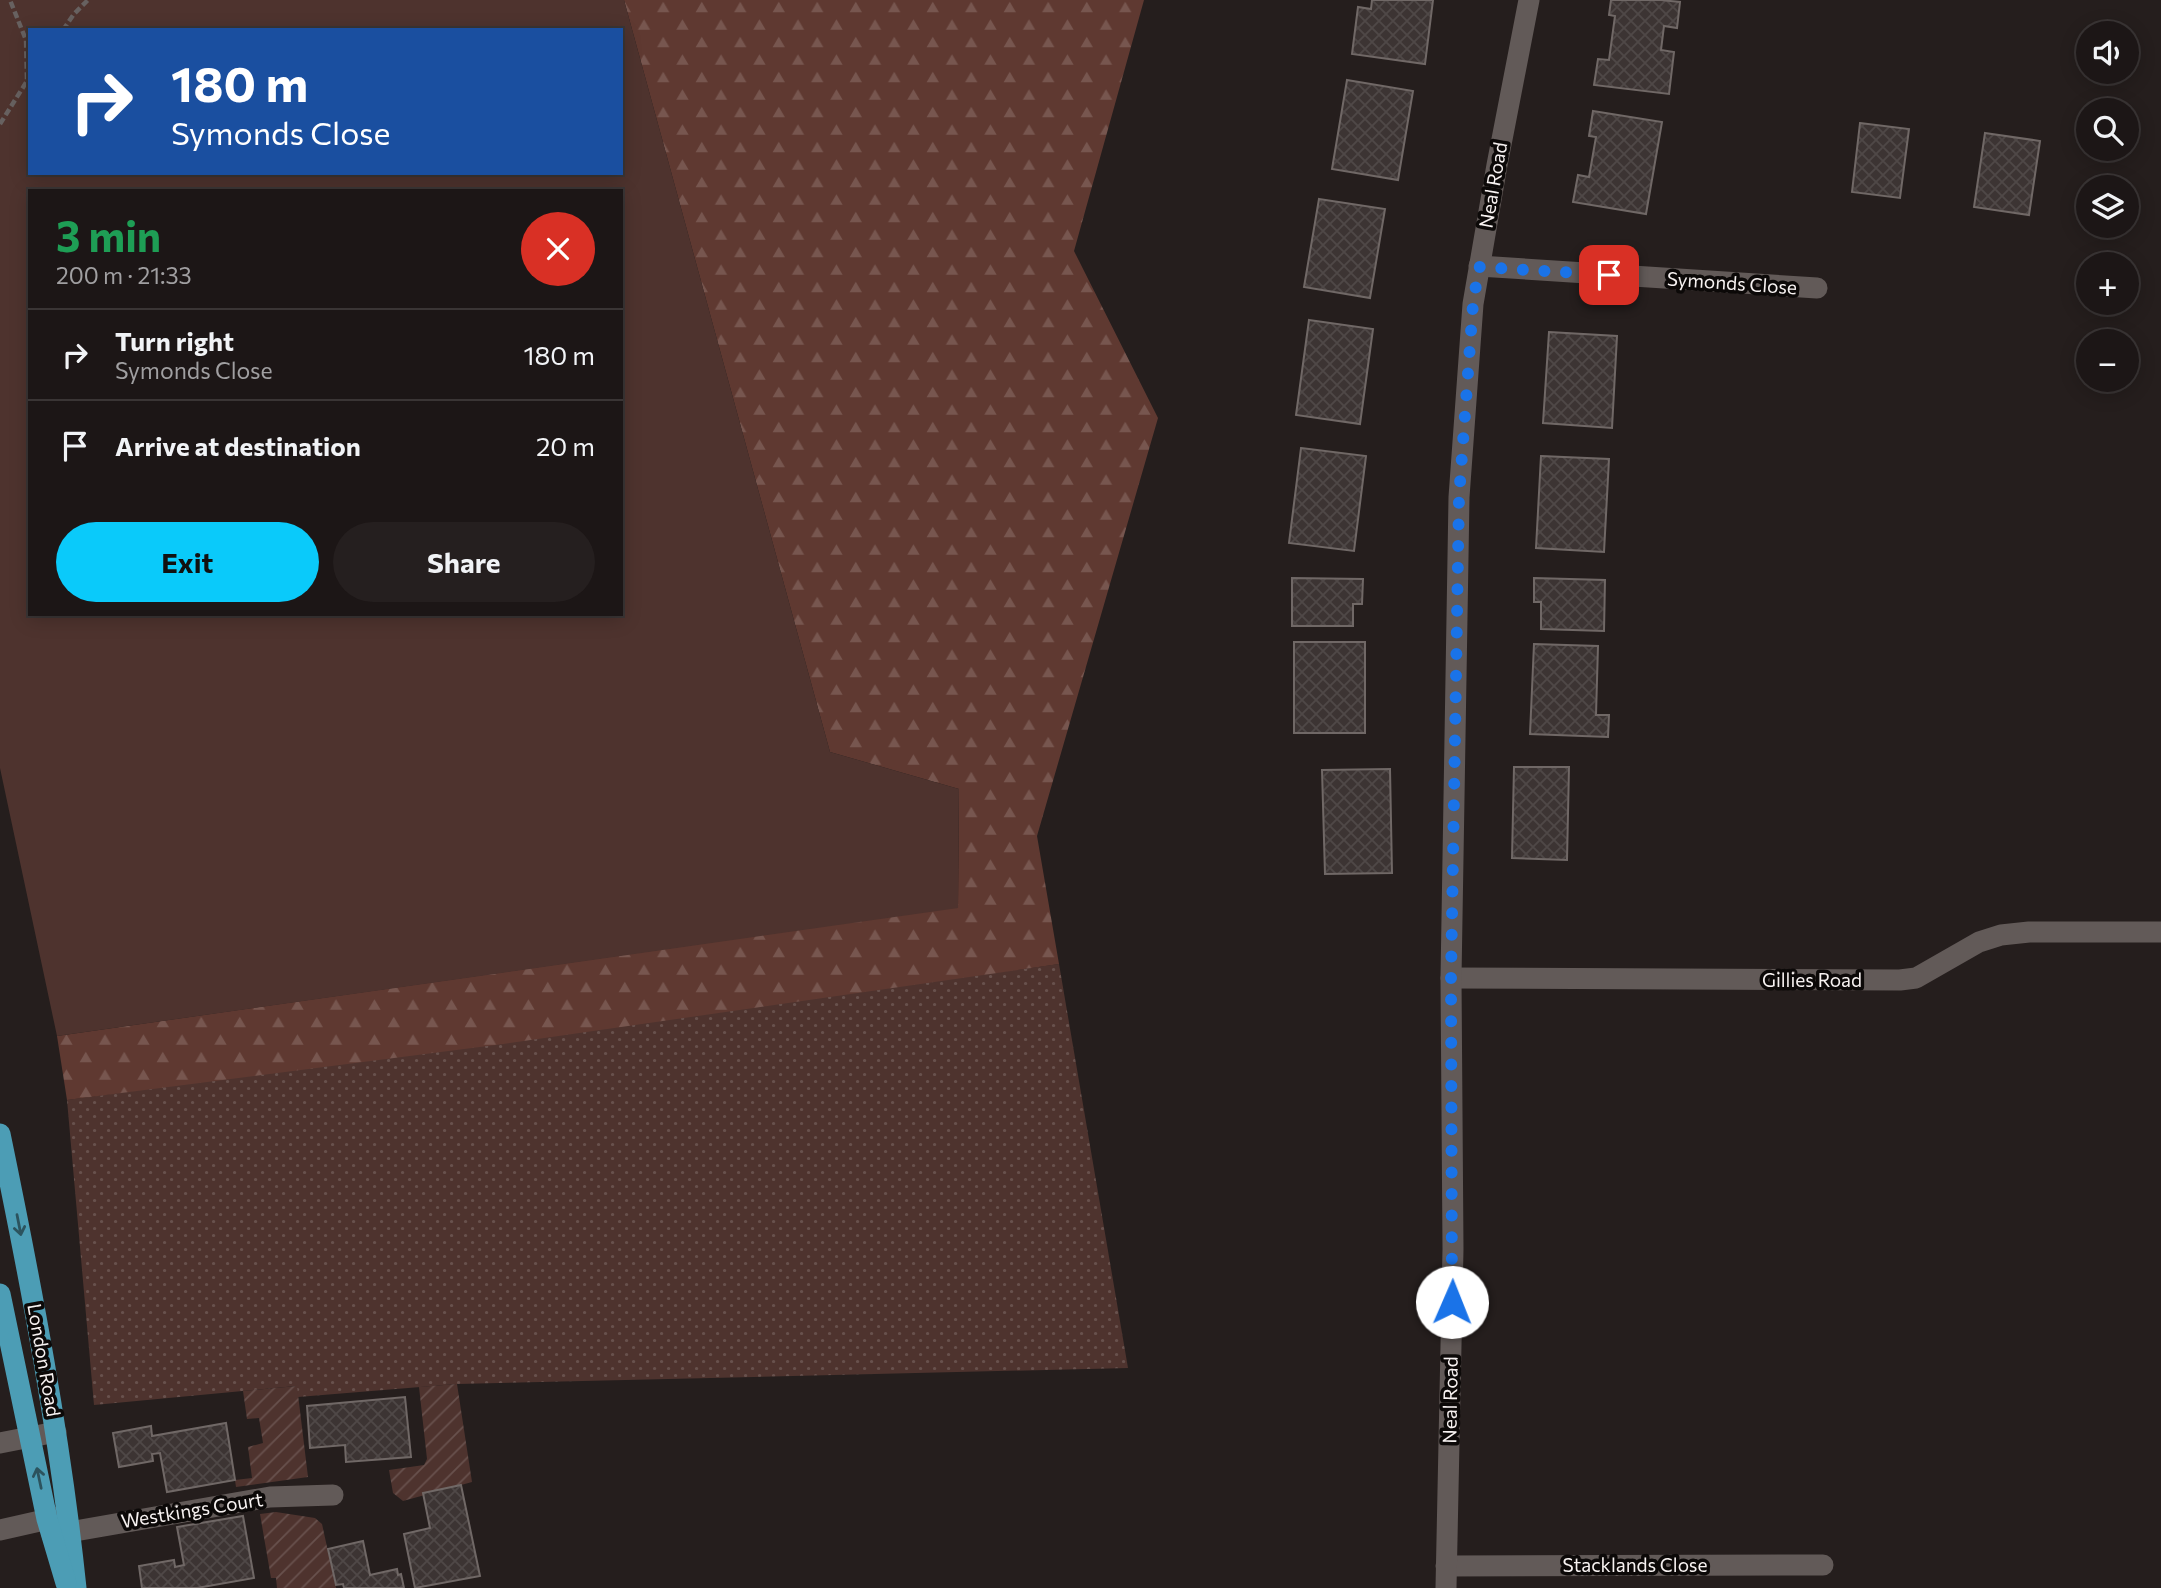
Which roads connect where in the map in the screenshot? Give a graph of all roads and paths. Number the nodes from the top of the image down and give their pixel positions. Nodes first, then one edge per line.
1 (10, 0) edge
2 (88, 0) edge
3 (1529, 0) edge
4 (64, 28) edge
5 (28, 79) edge
6 (0, 124) edge
7 (1479, 267) junction
8 (1817, 288) dead end
9 (2161, 932) edge
10 (1451, 978) junction
11 (0, 1134) edge
12 (0, 1294) edge
13 (56, 1433) junction
14 (30, 1437) junction
15 (0, 1443) edge
16 (333, 1495) dead end
17 (59, 1525) junction
18 (0, 1530) edge
19 (1823, 1565) dead end
20 (1446, 1566) junction
21 (68, 1588) edge
22 (76, 1588) edge
23 (1446, 1588) edge

1 - 5 path
2 - 4 path
3 - 7 street, Neal Road
5 - 6 path
7 - 8 street, Symonds Close
7 - 10 street, Neal Road
9 - 10 street, Gillies Road
10 - 20 street, Neal Road
11 -> 13 main road, London Road
12 - 14 main road, London Road
13 - 14 street
13 - 17 main road, London Road
14 - 15 street
17 -> 14 main road, London Road
16 - 17 street, Westkings Court
17 - 18 street, Westkings Court
17 - 21 main road, London Road
17 - 22 main road, London Road
19 - 20 street, Stacklands Close
20 - 23 street, Neal Road

